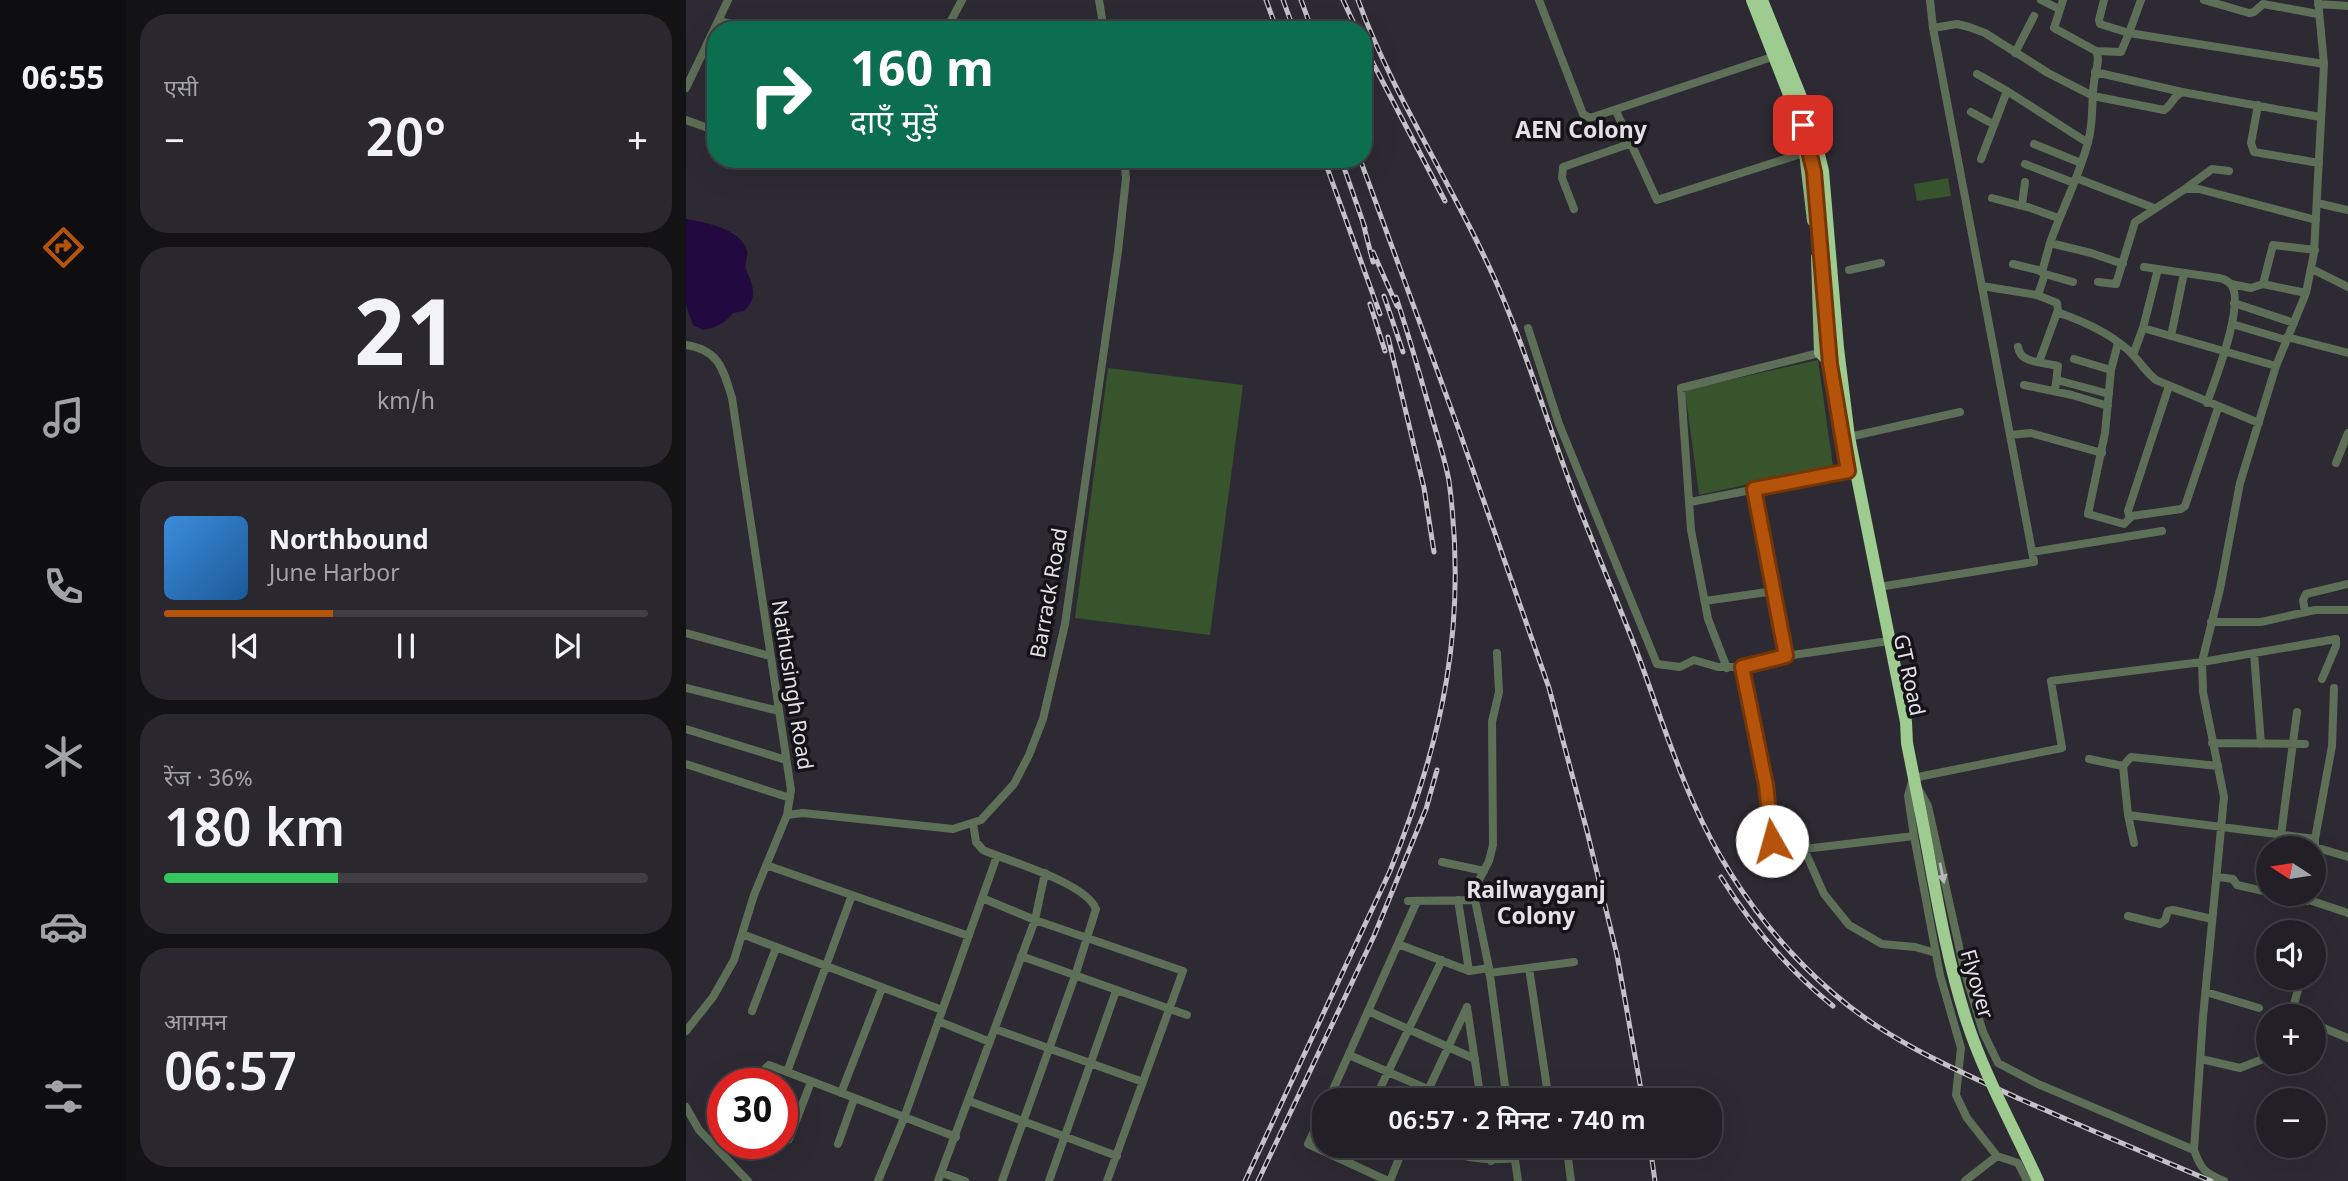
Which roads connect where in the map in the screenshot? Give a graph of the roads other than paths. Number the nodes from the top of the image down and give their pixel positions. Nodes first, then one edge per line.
1 (728, 0) edge
2 (949, 0) edge
3 (962, 0) edge
4 (1099, 0) edge
5 (1539, 0) edge
6 (1746, 0) edge
7 (1752, 0) edge
8 (1763, 0) edge
9 (1930, 0) edge
10 (2041, 0) edge
11 (2104, 0) edge
12 (2141, 0) edge
13 (2204, 0) edge
14 (2318, 2) edge
15 (2061, 4) edge
16 (2232, 4) edge
17 (2348, 6) edge
18 (955, 10) junction
19 (2318, 15) junction
20 (2034, 16) dead end
21 (718, 20) joint
22 (722, 21) edge
23 (950, 21) edge
24 (1102, 21) edge
25 (1933, 28) junction
26 (2129, 33) junction
27 (707, 43) edge
28 (2096, 51) junction
29 (2015, 53) junction
30 (1769, 58) junction
31 (2323, 64) junction
32 (2095, 72) junction
33 (1977, 74) dead end
34 (686, 88) edge
35 (2007, 91) junction
36 (2182, 92) junction
37 (2093, 96) junction
38 (2258, 106) junction
39 (1616, 111) junction
40 (1971, 112) dead end
41 (2320, 117) junction
42 (686, 120) edge
43 (1993, 124) junction
44 (707, 128) edge
45 (2088, 142) junction
46 (1629, 144) junction
47 (2034, 144) dead end
48 (1804, 153) junction
49 (1981, 159) dead end
50 (2081, 163) junction
51 (2319, 163) junction
52 (2025, 164) dead end
53 (1125, 168) edge
54 (2229, 171) dead end
55 (2075, 181) junction
56 (2025, 182) dead end
57 (2185, 189) junction
58 (1992, 198) dead end
59 (2317, 203) junction
60 (2026, 208) junction
61 (2154, 208) junction
62 (1574, 209) dead end
63 (2348, 210) edge
64 (2058, 218) junction
65 (2316, 220) junction
66 (2050, 243) junction
67 (2315, 250) junction
68 (1881, 263) dead end
69 (2013, 264) dead end
70 (2123, 264) junction
71 (2144, 267) dead end
72 (2158, 269) junction
73 (2312, 269) junction
74 (1849, 270) dead end
75 (2043, 273) junction
76 (2184, 273) junction
77 (2073, 282) dead end
78 (2098, 282) dead end
79 (2231, 284) junction
80 (2263, 284) junction
81 (1982, 285) junction
82 (2348, 287) edge
83 (2306, 293) junction
84 (2038, 295) junction
85 (2234, 303) junction
86 (2057, 312) junction
87 (2294, 323) junction
88 (2232, 324) junction
89 (1528, 328) dead end
90 (2143, 328) junction
91 (2171, 336) junction
92 (2287, 339) junction
93 (2118, 343) junction
94 (686, 345) edge
95 (2018, 347) dead end
96 (1828, 350) junction
97 (2225, 352) junction
98 (2348, 353) edge
99 (2133, 355) junction
100 (2074, 359) dead end
101 (2039, 362) junction
102 (1835, 364) junction
103 (2276, 366) junction
104 (2111, 370) junction
105 (2057, 380) junction
106 (2024, 385) dead end
107 (2169, 386) junction
108 (2055, 391) junction
109 (2109, 394) junction
110 (2207, 403) junction
111 (2108, 406) junction
112 (2218, 408) junction
113 (1960, 412) dead end
114 (2259, 423) junction
115 (2348, 433) edge
116 (2010, 435) junction
117 (1845, 438) junction
118 (2102, 453) junction
119 (2336, 463) dead end
120 (1848, 471) junction
121 (1754, 489) junction
122 (1690, 502) junction
123 (2132, 516) junction
124 (2162, 531) dead end
125 (2032, 552) junction
126 (2348, 584) edge
127 (1878, 587) junction
128 (1774, 591) junction
129 (1705, 601) junction
130 (2348, 610) edge
131 (2305, 612) junction
132 (2211, 622) junction
133 (686, 633) edge
134 (1882, 642) junction
135 (1497, 653) dead end
136 (2254, 653) junction
137 (770, 656) junction
138 (1786, 656) junction
139 (2202, 662) junction
140 (1742, 667) junction
141 (1727, 668) junction
142 (2322, 679) dead end
143 (686, 688) edge
144 (2334, 688) dead end
145 (779, 712) junction
146 (2297, 712) dead end
147 (686, 729) edge
148 (1907, 743) junction
149 (2213, 743) junction
150 (2261, 744) junction
151 (2305, 744) dead end
152 (2294, 745) junction
153 (2089, 759) dead end
154 (786, 760) junction
155 (686, 764) edge
156 (2123, 766) junction
157 (2218, 766) junction
158 (1914, 782) junction
159 (790, 798) junction
160 (787, 815) junction
161 (2128, 815) junction
162 (973, 823) junction
163 (2221, 826) junction
164 (2281, 835) junction
165 (1914, 836) junction
166 (2285, 836) edge
167 (2316, 836) edge
168 (2134, 843) dead end
169 (2326, 848) edge
170 (1804, 849) junction
171 (997, 856) junction
172 (2348, 857) edge
173 (1442, 862) dead end
174 (766, 865) junction
175 (1484, 871) junction
176 (1045, 873) junction
177 (2218, 877) junction
178 (2256, 890) edge
179 (852, 895) junction
180 (982, 898) junction
181 (1458, 900) junction
182 (1475, 900) junction
183 (2326, 904) edge
184 (2348, 913) edge
185 (2128, 916) dead end
186 (2212, 919) junction
187 (1035, 920) junction
188 (742, 934) junction
189 (969, 936) junction
190 (1086, 937) junction
191 (1398, 944) junction
192 (776, 948) junction
193 (1936, 953) junction
194 (1021, 956) junction
195 (1441, 960) junction
196 (1574, 962) dead end
197 (827, 967) junction
198 (1529, 968) junction
199 (1489, 970) junction
200 (1469, 971) junction
201 (1075, 976) junction
202 (882, 988) junction
203 (1116, 991) junction
204 (2206, 992) junction
205 (2256, 1007) edge
206 (942, 1010) junction
207 (1169, 1010) junction
208 (752, 1011) dead end
209 (1368, 1011) junction
210 (1187, 1015) dead end
211 (939, 1021) junction
212 (1980, 1023) junction
213 (995, 1029) junction
214 (2326, 1029) edge
215 (1956, 1030) junction
216 (686, 1031) edge
217 (1408, 1031) junction
218 (2348, 1038) edge
219 (990, 1042) junction
220 (1447, 1047) junction
221 (1050, 1048) junction
222 (1349, 1055) junction
223 (1475, 1059) junction
224 (2201, 1059) junction
225 (2256, 1062) edge
226 (1091, 1063) junction
227 (789, 1068) edge
228 (1388, 1071) junction
229 (798, 1077) edge
230 (811, 1082) junction
231 (1143, 1082) junction
232 (1334, 1088) edge
233 (1380, 1088) edge
234 (1426, 1088) edge
235 (1428, 1088) edge
236 (1479, 1088) edge
237 (1505, 1088) edge
238 (1547, 1088) edge
239 (841, 1093) junction
240 (854, 1099) junction
241 (969, 1101) junction
242 (686, 1107) edge
243 (798, 1116) edge
244 (904, 1118) junction
245 (1025, 1122) junction
246 (707, 1136) edge
247 (956, 1137) junction
248 (1066, 1137) junction
249 (838, 1144) dead end
250 (2194, 1150) junction
251 (1116, 1156) junction
252 (1997, 1156) junction
253 (1340, 1158) edge
254 (1350, 1158) edge
255 (1399, 1158) edge
256 (1476, 1158) edge
257 (1491, 1158) edge
258 (1515, 1158) joint
259 (1568, 1158) edge
260 (730, 1159) edge
261 (1491, 1161) junction
262 (1349, 1162) junction
263 (940, 1177) edge
264 (748, 1181) edge
265 (878, 1181) edge
266 (965, 1181) edge
267 (1002, 1181) edge
268 (1049, 1181) edge
269 (1107, 1181) edge
270 (1389, 1181) edge
271 (1518, 1181) edge
272 (1571, 1181) edge
273 (1965, 1181) edge
274 (2027, 1181) edge
275 (2038, 1181) edge
276 (2224, 1181) edge

1 - 21 street
2 - 18 street
3 - 18 street
4 - 24 street
5 - 39 street
6 - 30 main road
7 - 96 highway
8 - 96 highway
8 - 102 main road, GT Road
9 - 25 street
10 - 15 street
11 - 26 street
12 - 26 street
13 - 16 street
14 - 17 street
14 - 19 street
15 - 28 street
16 - 19 street
18 - 23 street
19 - 31 street
20 - 29 street
21 - 22 street
25 - 29 street
25 - 81 street
26 - 28 street
26 - 31 street
27 - 34 street
28 - 32 street
29 - 37 street
30 - 39 street
30 - 48 main road
31 - 41 street
32 - 36 street
32 - 37 street
33 - 35 street
35 - 43 street
35 - 45 street
36 - 37 street
36 - 38 street
37 - 45 street
38 - 41 street
38 - 51 street
39 - 46 street
40 - 43 street
41 - 51 street
42 - 44 street
43 - 49 street
45 - 50 street
46 - 48 street
46 - 62 street
47 - 50 street
48 - 96 main road
50 - 55 street
51 - 59 street
52 - 55 street
53 - 162 street, Barrack Road
54 - 57 street
55 - 61 street
55 - 64 street
56 - 60 street
57 - 61 street
57 - 65 street
58 - 60 street
59 - 63 street
59 - 65 street
60 - 64 street
61 - 70 street
64 - 66 street
65 - 67 street
66 - 70 street
66 - 75 street
67 - 73 street
67 - 80 street
68 - 74 street
69 - 75 street
70 - 78 street
71 - 72 street
72 - 76 street
72 - 90 street
73 - 82 street
73 - 83 street
75 - 77 street
75 - 84 street
76 - 79 street
76 - 91 street
79 - 80 street
79 - 85 street
80 - 83 street
81 - 84 street
81 - 116 street
83 - 87 street
84 - 86 street
85 - 87 street
85 - 88 street
86 - 93 street
86 - 101 street
87 - 92 street
88 - 92 street
88 - 97 street
89 - 141 street
90 - 91 street
90 - 99 street
91 - 97 street
92 - 98 street
92 - 103 street
93 - 99 street
93 - 104 street
94 - 137 street, Nathusingh Road
95 - 101 street
96 - 102 highway
96 - 102 main road
96 - 122 street
97 - 103 street
97 - 110 street
99 - 107 street
100 - 104 street
101 - 105 street
102 - 117 highway, GT Road
103 - 114 street
104 - 109 street
105 - 108 street
105 - 109 street
106 - 108 street
107 - 110 street
107 - 123 street
108 - 111 street
109 - 111 street
110 - 112 street
111 - 118 street
112 - 114 street
112 - 123 street
113 - 117 street
114 - 132 street
115 - 119 street
116 - 118 street
116 - 125 street
117 - 120 highway, GT Road
117 - 127 highway, GT Road
118 - 123 street
120 - 121 street
120 - 134 highway, GT Road
121 - 122 street
121 - 128 street
122 - 129 street
124 - 125 street
125 - 127 street
126 - 131 street
127 - 148 highway, GT Road
128 - 129 street
128 - 138 street
129 - 141 street
130 - 131 street
131 - 132 street
132 - 139 street
133 - 137 street
134 - 138 street
134 - 148 highway, GT Road
135 - 175 street
136 - 139 street
136 - 142 street
136 - 150 street
137 - 145 street, Nathusingh Road
138 - 140 street
139 - 149 street
139 - 158 street
140 - 141 street
140 - 170 street
143 - 145 street
144 - 167 street
145 - 154 street, Nathusingh Road
146 - 152 street
147 - 154 street
148 - 158 highway, Flyover
149 - 150 street
149 - 157 street
150 - 152 street
151 - 152 street
152 - 164 street
153 - 156 street
154 - 159 street, Nathusingh Road
155 - 159 street
156 - 157 street
156 - 161 street
157 - 163 street
158 - 165 street
158 -> 212 street
158 - 275 highway, Flyover, bridge
159 - 160 street, Nathusingh Road
160 - 162 street
160 - 174 street, Nathusingh Road
161 - 163 street
161 - 168 street
162 - 171 street
163 - 164 street
163 - 177 street
164 - 166 street
165 - 170 street
165 - 193 street
169 - 172 street
170 - 193 street
171 - 176 street
171 - 180 street
173 - 175 street
174 - 179 street
174 - 188 street, Nathusingh Road
175 - 182 street
176 - 187 street
176 - 190 street
177 - 178 street
177 - 186 street
179 - 189 street
179 - 197 street
180 - 187 street
180 - 189 street
181 - 182 street
181 - 191 street
181 - 200 street
182 - 199 street
183 - 184 street
185 - 186 street
186 - 204 street
187 - 190 street
187 - 194 street
188 - 192 street
188 - 216 street, Nathusingh Road
189 - 206 street
190 - 201 street
190 - 207 street
191 - 195 street
191 - 209 street
192 - 197 street
192 - 208 street
193 - 215 street
194 - 201 street
194 - 213 street
195 - 200 street
195 - 217 street
196 - 198 street
197 - 202 street
197 - 227 street
198 - 199 street
198 - 238 street
199 - 200 street
199 - 237 street
201 - 203 street
201 - 221 street
202 - 206 street
202 - 239 street
203 - 207 street
203 - 226 street
204 - 205 street
204 - 224 street
206 - 211 street
207 - 210 street
207 - 231 street
209 - 217 street
209 - 222 street
211 - 219 street
211 - 244 street
212 - 215 street
212 - 250 street
213 - 219 street
213 - 221 street
214 - 218 street
215 - 252 street
217 - 220 street
217 - 228 street
219 - 241 street
220 - 223 street
220 - 223 street
220 - 235 street
221 - 226 street
221 - 245 street
222 - 228 street
222 - 232 street
223 - 236 street
224 - 225 street
224 - 250 street
226 - 231 street
226 - 248 street
228 - 233 street
228 - 234 street
229 - 230 street
230 - 239 street
230 - 243 street
231 - 251 street
239 - 240 street
240 - 244 street
240 - 249 street
241 - 245 street
241 - 247 street
242 - 246 street
244 - 247 street
244 - 265 street
245 - 248 street
245 - 267 street
247 - 263 street
248 - 251 street
248 - 268 street
250 - 276 street
251 - 269 street
252 - 273 street
252 - 274 street
253 - 262 street
254 - 262 street
255 - 270 street
256 - 261 street
257 - 261 street
258 - 261 street
258 - 271 street
259 - 272 street
260 - 264 street
262 - 270 street
263 - 266 street

